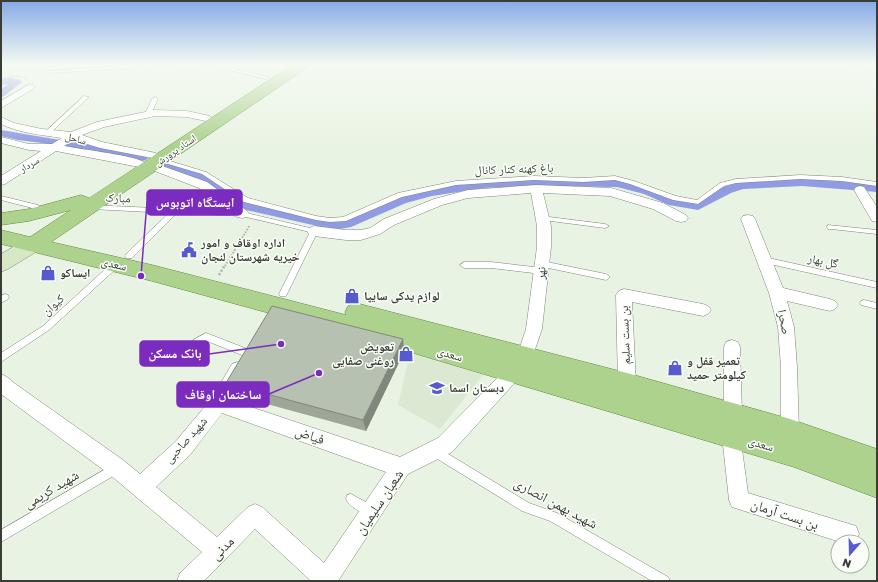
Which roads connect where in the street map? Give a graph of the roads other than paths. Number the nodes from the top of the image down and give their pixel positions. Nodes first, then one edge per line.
1 (23, 91) edge
2 (245, 91) edge
3 (260, 91) edge
4 (86, 97) dead end
5 (155, 99) dead end
6 (1, 105) edge
7 (148, 114) junction
8 (206, 118) junction
9 (1, 120) edge
10 (47, 133) junction
11 (74, 136) junction
12 (1, 140) edge
13 (56, 148) junction
14 (151, 161) junction
15 (1, 181) edge
16 (877, 184) edge
17 (536, 189) junction
18 (860, 190) dead end
19 (1, 198) edge
20 (85, 204) junction
21 (36, 207) dead end
22 (175, 211) junction
23 (242, 214) junction
24 (543, 218) junction
25 (681, 218) dead end
26 (877, 218) edge
27 (1, 219) edge
28 (748, 219) dead end
29 (1, 225) edge
30 (605, 226) dead end
31 (831, 227) dead end
32 (314, 231) junction
33 (877, 232) edge
34 (22, 241) edge
35 (123, 260) junction
36 (764, 260) junction
37 (1, 264) edge
38 (464, 265) dead end
39 (542, 267) junction
40 (606, 277) dead end
41 (877, 285) edge
42 (778, 293) junction
43 (864, 302) dead end
44 (830, 305) dead end
45 (275, 306) junction
46 (877, 306) edge
47 (704, 310) dead end
48 (196, 343) dead end
49 (251, 346) joint
50 (732, 347) dead end
51 (1, 358) edge
52 (519, 364) junction
53 (1, 382) edge
54 (627, 384) junction
55 (218, 404) junction
56 (732, 425) junction
57 (790, 432) junction
58 (434, 451) junction
59 (877, 464) edge
60 (116, 467) junction
61 (401, 467) junction
62 (877, 483) edge
63 (141, 487) junction
64 (351, 499) dead end
65 (372, 512) junction
66 (848, 534) dead end
67 (1, 536) edge
68 (218, 552) junction
69 (188, 581) edge
70 (326, 581) edge
71 (664, 581) edge

1 - 6 street
2 - 8 main road, استاد پرورش
3 - 14 main road, استاد پرورش
4 - 10 lane
5 - 7 lane
7 - 8 street, سردار
7 - 11 street, سردار
8 - 14 main road, استاد پرورش
9 - 10 street, ساحل
10 - 11 street, ساحل
11 - 13 street, سردار
11 - 14 street, ساحل
12 - 13 street
13 - 14 street
13 - 15 street, سردار
14 - 16 lane, باغ کهنه کنار کانال
14 - 20 main road, استاد پرورش
14 - 23 street
17 - 24 street, نهر
17 - 25 street
17 - 32 street
18 - 26 street
19 - 21 lane
20 - 22 lane, مبارک
20 - 27 main road
20 - 34 main road, استاد پرورش
22 - 23 lane, مبارک
22 - 35 lane, کیوان
23 - 32 lane, مبارک
24 - 30 lane
24 - 39 street, نهر
28 - 36 street, صحرا
29 - 34 main road, سعدی
31 - 33 lane
32 - 45 lane
34 - 35 main road, سعدی
34 - 37 main road
35 - 45 main road, سعدی
35 - 45 main road, سعدی
35 - 51 lane, کیوان
36 - 41 lane, گل بهار
36 - 42 street, صحرا
38 - 39 lane
39 - 40 lane
39 - 52 street, نهر
42 - 44 street
42 - 57 street, صحرا
43 - 46 lane
45 - 52 main road, سعدی
47 - 54 street, بن بست سلیم
48 - 49 lane
49 - 55 street, شهید صاحبی
50 - 56 street
52 - 54 main road, سعدی
52 - 56 main road, سعدی
52 - 58 street, شعبان سلیمیان
53 - 60 street
54 - 56 main road, سعدی
55 - 61 street, فیاض
55 - 63 street, شهید صاحبی
56 - 57 main road, سعدی
56 - 62 main road, سعدی
56 - 66 street, بن بست آرمان
57 - 59 main road, سعدی
58 - 61 street, شعبان سلیمیان
58 - 71 lane, شهید بهمن انصاری
60 - 63 street
60 - 67 lane, شهید کریمی
61 - 65 street, شعبان سلیمیان
63 - 68 street
64 - 65 lane
65 - 70 street, شعبان سلیمیان
68 - 69 street, مدنی
68 - 70 street, مدنی

